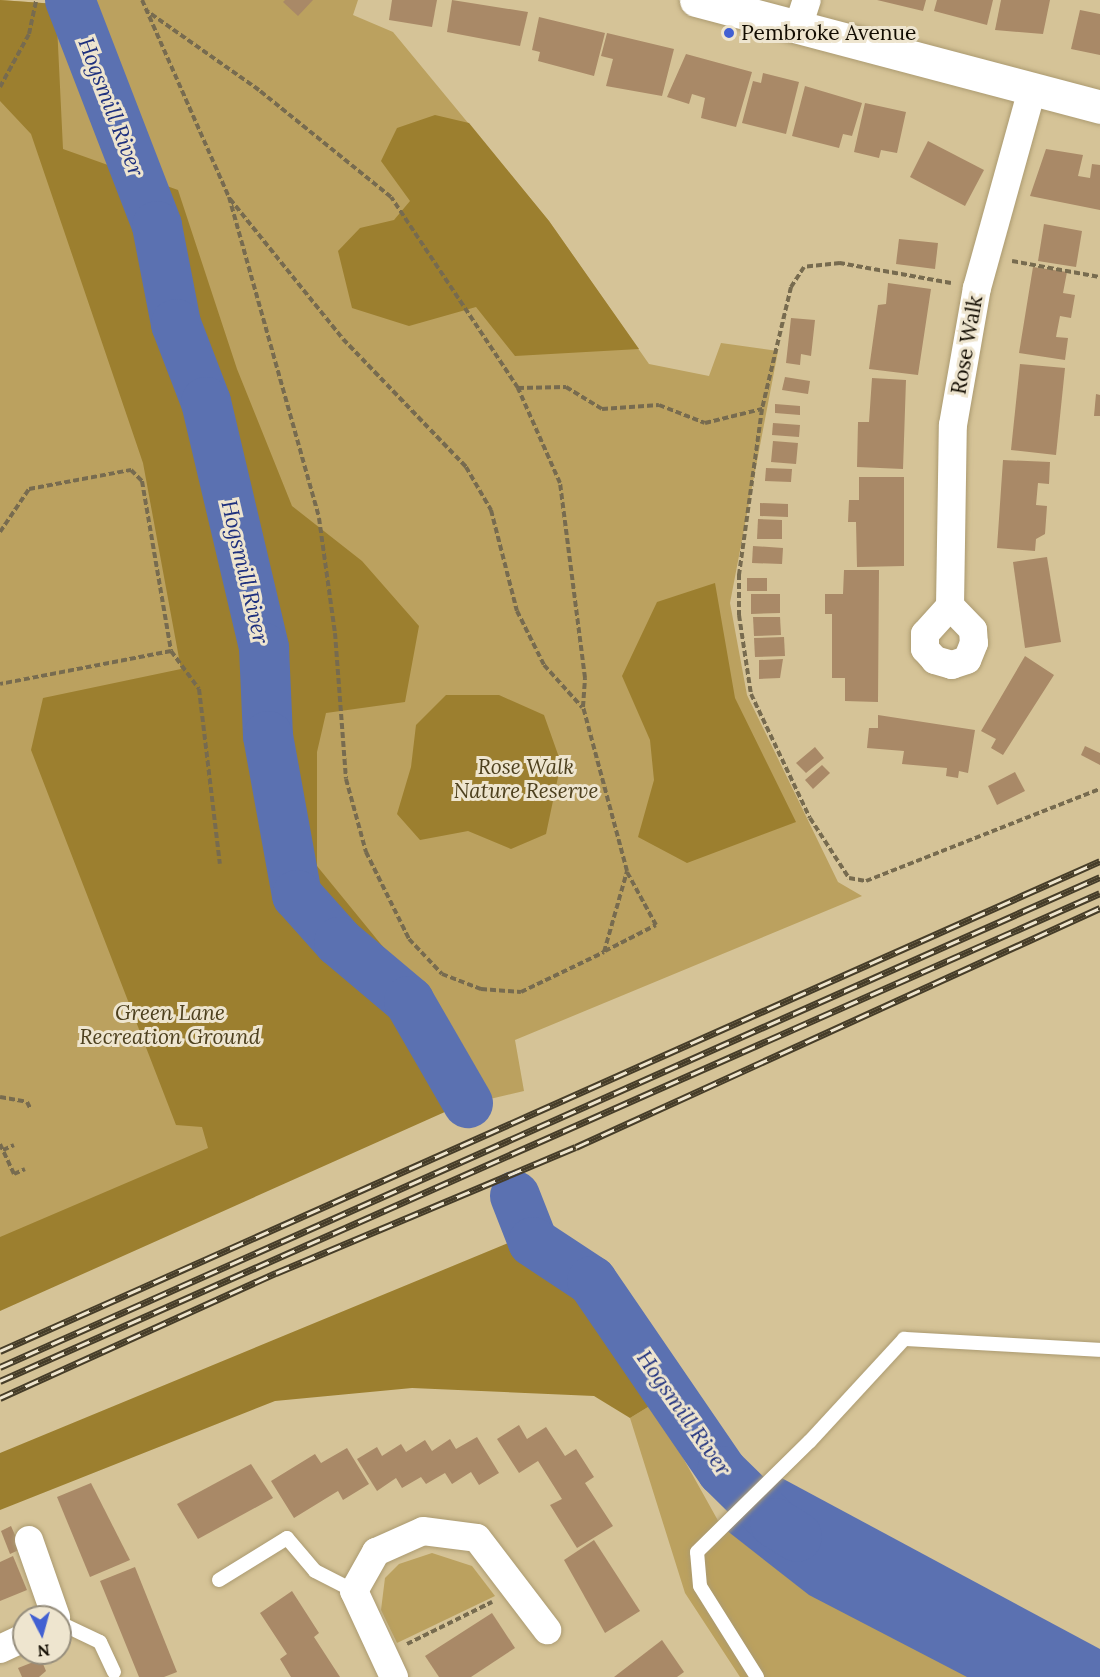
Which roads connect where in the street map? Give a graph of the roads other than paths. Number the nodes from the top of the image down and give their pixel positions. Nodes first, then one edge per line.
1 (696, 0) edge
2 (802, 14) edge
3 (1032, 90) junction
4 (1100, 107) edge
5 (950, 606) dead end
6 (1100, 1350) edge
7 (29, 1540) dead end
8 (219, 1580) dead end
9 (354, 1591) junction
10 (52, 1605) edge
11 (72, 1629) edge
12 (547, 1630) dead end
13 (389, 1667) edge
14 (114, 1672) dead end
15 (757, 1677) edge

1 - 2 street
2 - 3 street
3 - 4 street
3 - 5 street, Rose Walk
6 - 15 lane
7 - 10 street
8 - 9 lane
9 - 12 street
9 - 13 street
11 - 14 lane

